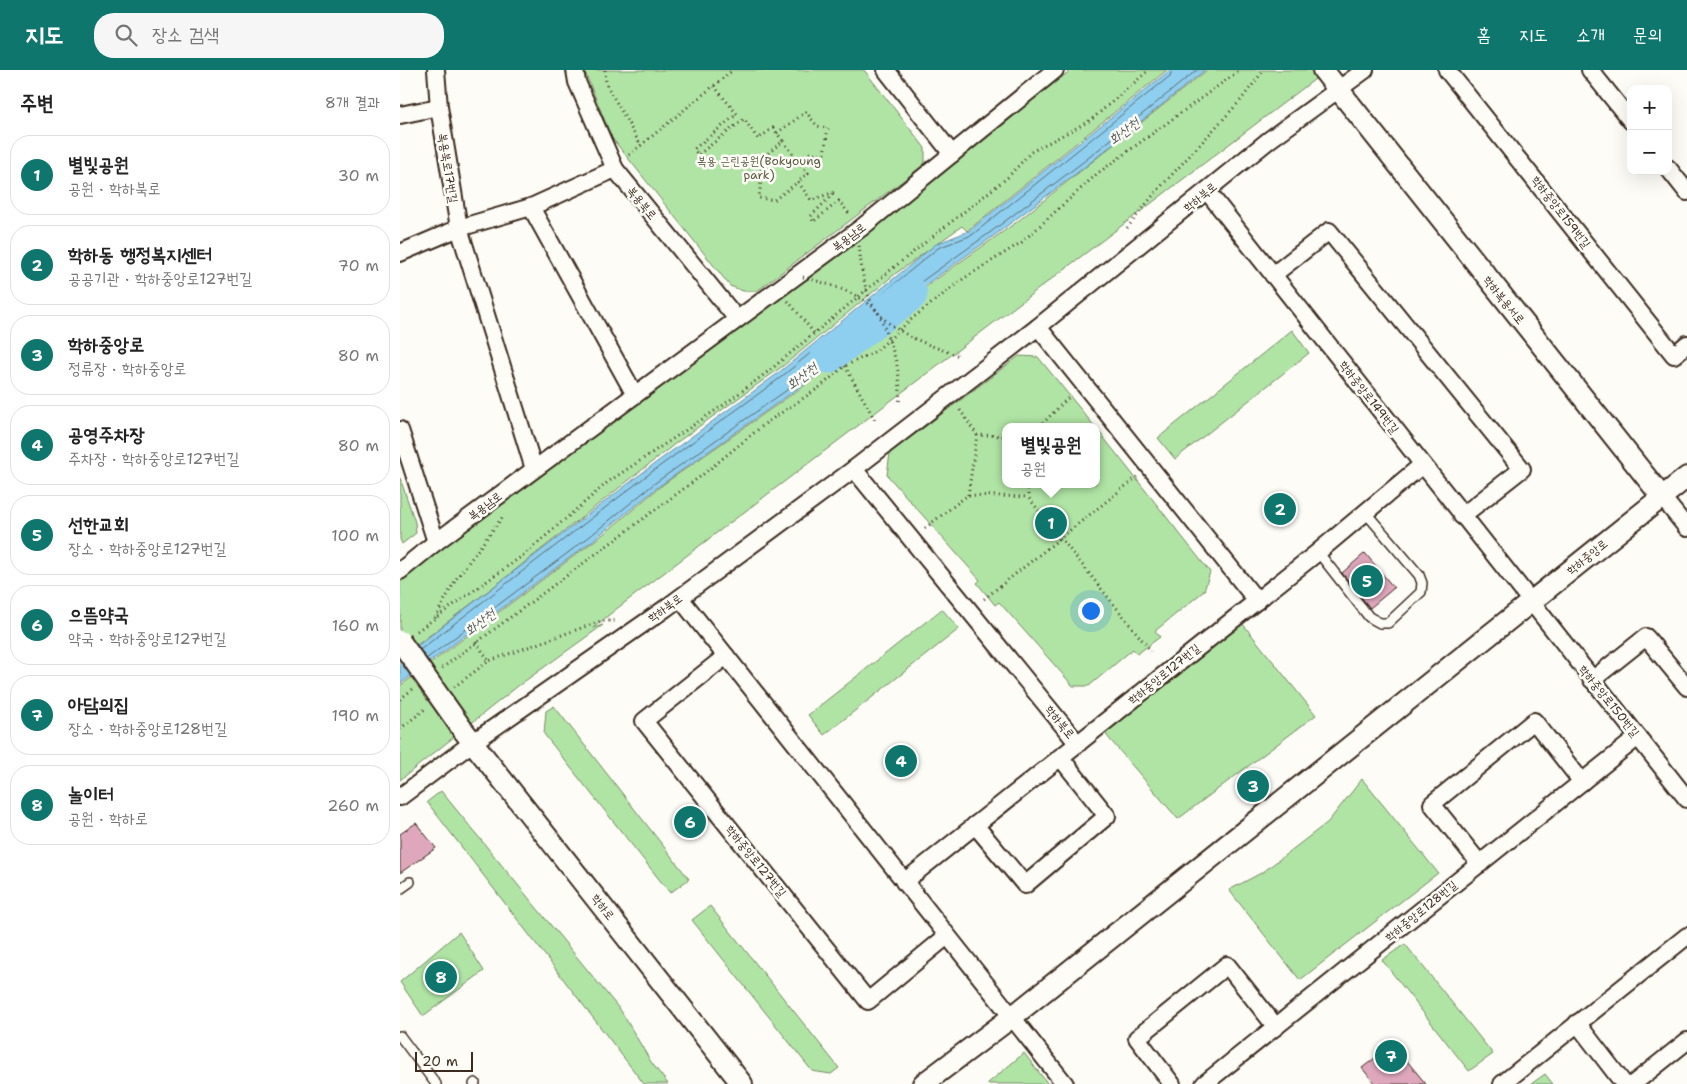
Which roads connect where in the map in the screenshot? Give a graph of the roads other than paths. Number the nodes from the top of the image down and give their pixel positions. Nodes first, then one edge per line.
1 (436, 70) edge
2 (574, 70) edge
3 (886, 70) edge
4 (1323, 70) edge
5 (1365, 70) edge
6 (1447, 70) edge
7 (1590, 70) edge
8 (1049, 72) edge
9 (1338, 89) junction
10 (438, 107) junction
11 (400, 115) edge
12 (1627, 116) edge
13 (952, 154) junction
14 (615, 170) junction
15 (1672, 173) edge
16 (1207, 191) junction
17 (1687, 192) edge
18 (531, 207) junction
19 (459, 228) junction
20 (400, 253) edge
21 (1273, 275) junction
22 (737, 320) junction
23 (1038, 328) junction
24 (1687, 344) edge
25 (635, 394) junction
26 (400, 430) edge
27 (1422, 465) junction
28 (534, 469) junction
29 (854, 469) junction
30 (1687, 477) edge
31 (1662, 497) junction
32 (1366, 513) junction
33 (1462, 516) junction
34 (1687, 528) edge
35 (436, 542) junction
36 (1318, 552) junction
37 (400, 571) edge
38 (680, 598) junction
39 (1257, 601) junction
40 (1530, 602) junction
41 (407, 637) edge
42 (726, 656) junction
43 (1592, 680) junction
44 (1687, 687) edge
45 (468, 736) junction
46 (1638, 737) junction
47 (1078, 744) junction
48 (1060, 758) junction
49 (1582, 782) junction
50 (400, 797) edge
51 (1687, 799) edge
52 (976, 825) junction
53 (1480, 864) junction
54 (410, 882) dead end
55 (904, 882) junction
56 (400, 889) edge
57 (947, 936) junction
58 (1687, 936) edge
59 (1012, 1017) junction
60 (1577, 1024) junction
61 (1276, 1026) junction
62 (400, 1036) edge
63 (1687, 1041) edge
64 (436, 1084) edge
65 (742, 1084) edge
66 (923, 1084) edge
67 (1066, 1084) edge
68 (1172, 1084) edge
69 (1204, 1084) edge
70 (1502, 1084) edge
71 (1624, 1084) edge
72 (1634, 1084) edge

1 - 10 street, 복용북로17번길
2 - 14 street, 복용북로
3 - 13 street
4 - 9 street, 학하복용서로
5 - 9 street, 학하북로
6 - 24 street, 학하중앙로159번길
7 - 12 street
8 - 13 street, 복용남로
9 - 16 street, 학하북로
9 - 31 street, 학하복용서로
10 - 11 street
10 - 19 street, 복용북로17번길
13 - 22 street, 복용남로
14 - 18 street
14 - 22 street, 복용북로
15 - 17 street
16 - 21 street, 학하중앙로149번길
16 - 23 street, 학하북로
18 - 19 street
18 - 25 street
19 - 20 street
19 - 28 street
21 - 27 street, 학하중앙로149번길
21 - 33 street
22 - 25 street, 복용남로
23 - 29 street, 학하북로
23 - 39 street
25 - 28 street, 복용남로
26 - 35 street
27 - 32 street, 학하중앙로127번길
27 - 33 street, 학하중앙로149번길
28 - 35 street, 복용남로
29 - 38 street, 학하북로
29 - 47 street, 학하북로
30 - 31 street, 학하중앙로
31 - 34 street, 학하복용서로
31 - 40 street, 학하중앙로
32 - 36 street, 학하중앙로127번길
32 - 36 lane
33 - 40 street, 학하중앙로149번길
35 - 37 street, 복용남로
36 - 39 street, 학하중앙로127번길
38 - 42 street
38 - 45 street, 학하북로
39 - 47 street, 학하중앙로127번길
40 - 43 street, 학하중앙로150번길
40 - 59 street, 학하중앙로
41 - 45 street, 학하로, bridge
42 - 55 street
42 - 57 street, 학하중앙로127번길
43 - 44 street
43 - 46 street, 학하중앙로150번길
45 - 50 street, 학하북로
45 - 65 street, 학하로
46 - 49 street, 학하중앙로128번길
46 - 51 street, 학하중앙로150번길
47 - 48 street, 학하중앙로127번길
48 - 52 street, 학하중앙로127번길
48 - 52 street
49 - 53 street, 학하중앙로128번길
49 - 53 street
52 - 55 street, 학하중앙로127번길
53 - 61 street, 학하중앙로128번길
54 - 56 lane
55 - 57 street
57 - 59 street
58 - 60 street
59 - 66 street, 학하중앙로
59 - 67 street
60 - 70 street
60 - 71 street
61 - 68 street
61 - 69 street, 학하중앙로128번길
62 - 64 lane
63 - 72 street

